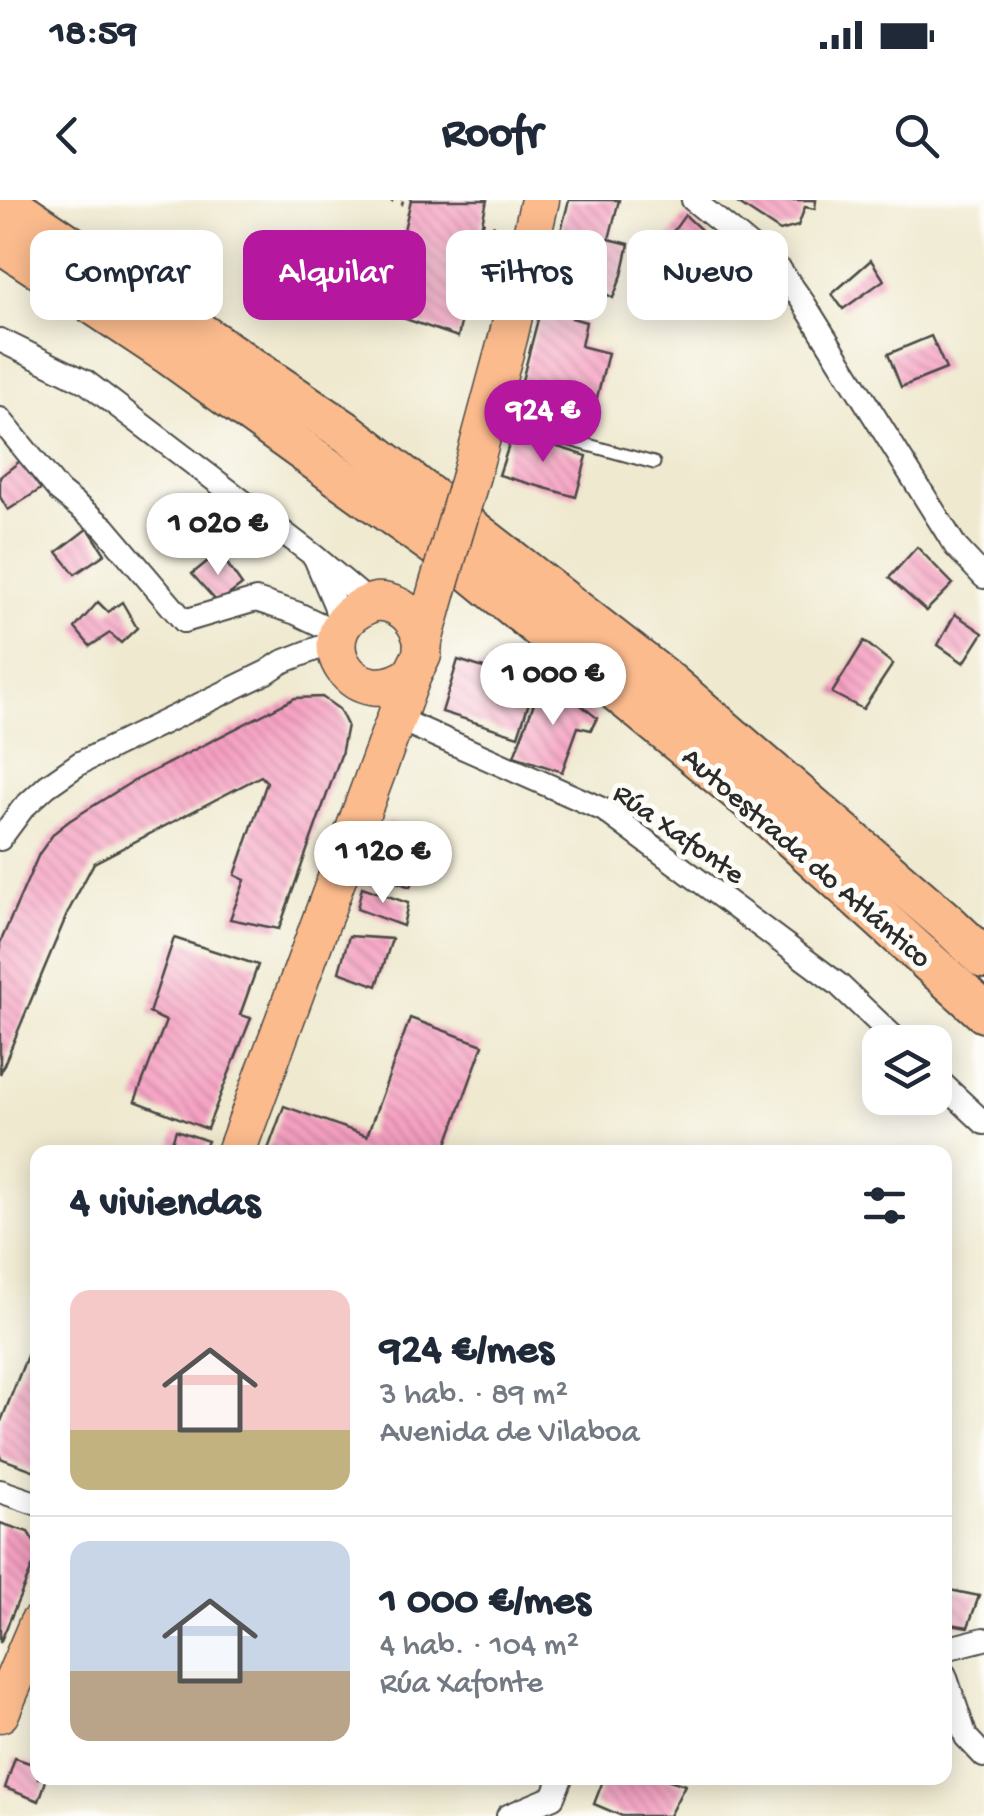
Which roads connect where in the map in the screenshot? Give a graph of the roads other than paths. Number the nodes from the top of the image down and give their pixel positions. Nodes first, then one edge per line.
1 (3, 200) edge
2 (540, 200) edge
3 (693, 200) edge
4 (0, 242) edge
5 (10, 345) edge
6 (0, 366) edge
7 (488, 417) junction
8 (0, 419) edge
9 (654, 463) dead end
10 (313, 555) junction
11 (984, 577) edge
12 (370, 603) junction
13 (416, 645) junction
14 (342, 650) junction
15 (392, 729) junction
16 (0, 838) edge
17 (984, 958) edge
18 (984, 1012) edge
19 (881, 1025) edge
20 (952, 1092) edge
21 (984, 1123) edge
22 (239, 1145) edge
23 (0, 1491) edge
24 (30, 1501) edge
25 (984, 1639) edge
26 (30, 1643) edge
27 (952, 1647) edge
28 (952, 1695) edge
29 (0, 1713) edge
30 (984, 1756) edge
31 (558, 1785) edge
32 (508, 1816) edge

1 - 17 highway, Autoestrada do Atlántico
2 - 7 highway
3 - 11 street
4 - 18 highway, Autoestrada do Atlántico
5 - 6 street
5 - 10 street
7 - 9 lane
7 - 13 highway, bridge
8 - 14 street
10 - 12 street
10 - 14 street
12 - 13 highway
12 - 14 highway
13 - 14 highway
13 - 15 highway
14 - 15 highway
14 - 16 street
15 - 19 street, Rúa Xafonte
15 - 22 highway
20 - 21 street
23 - 24 street
25 - 27 street
26 - 29 highway
28 - 30 street
31 - 32 street

